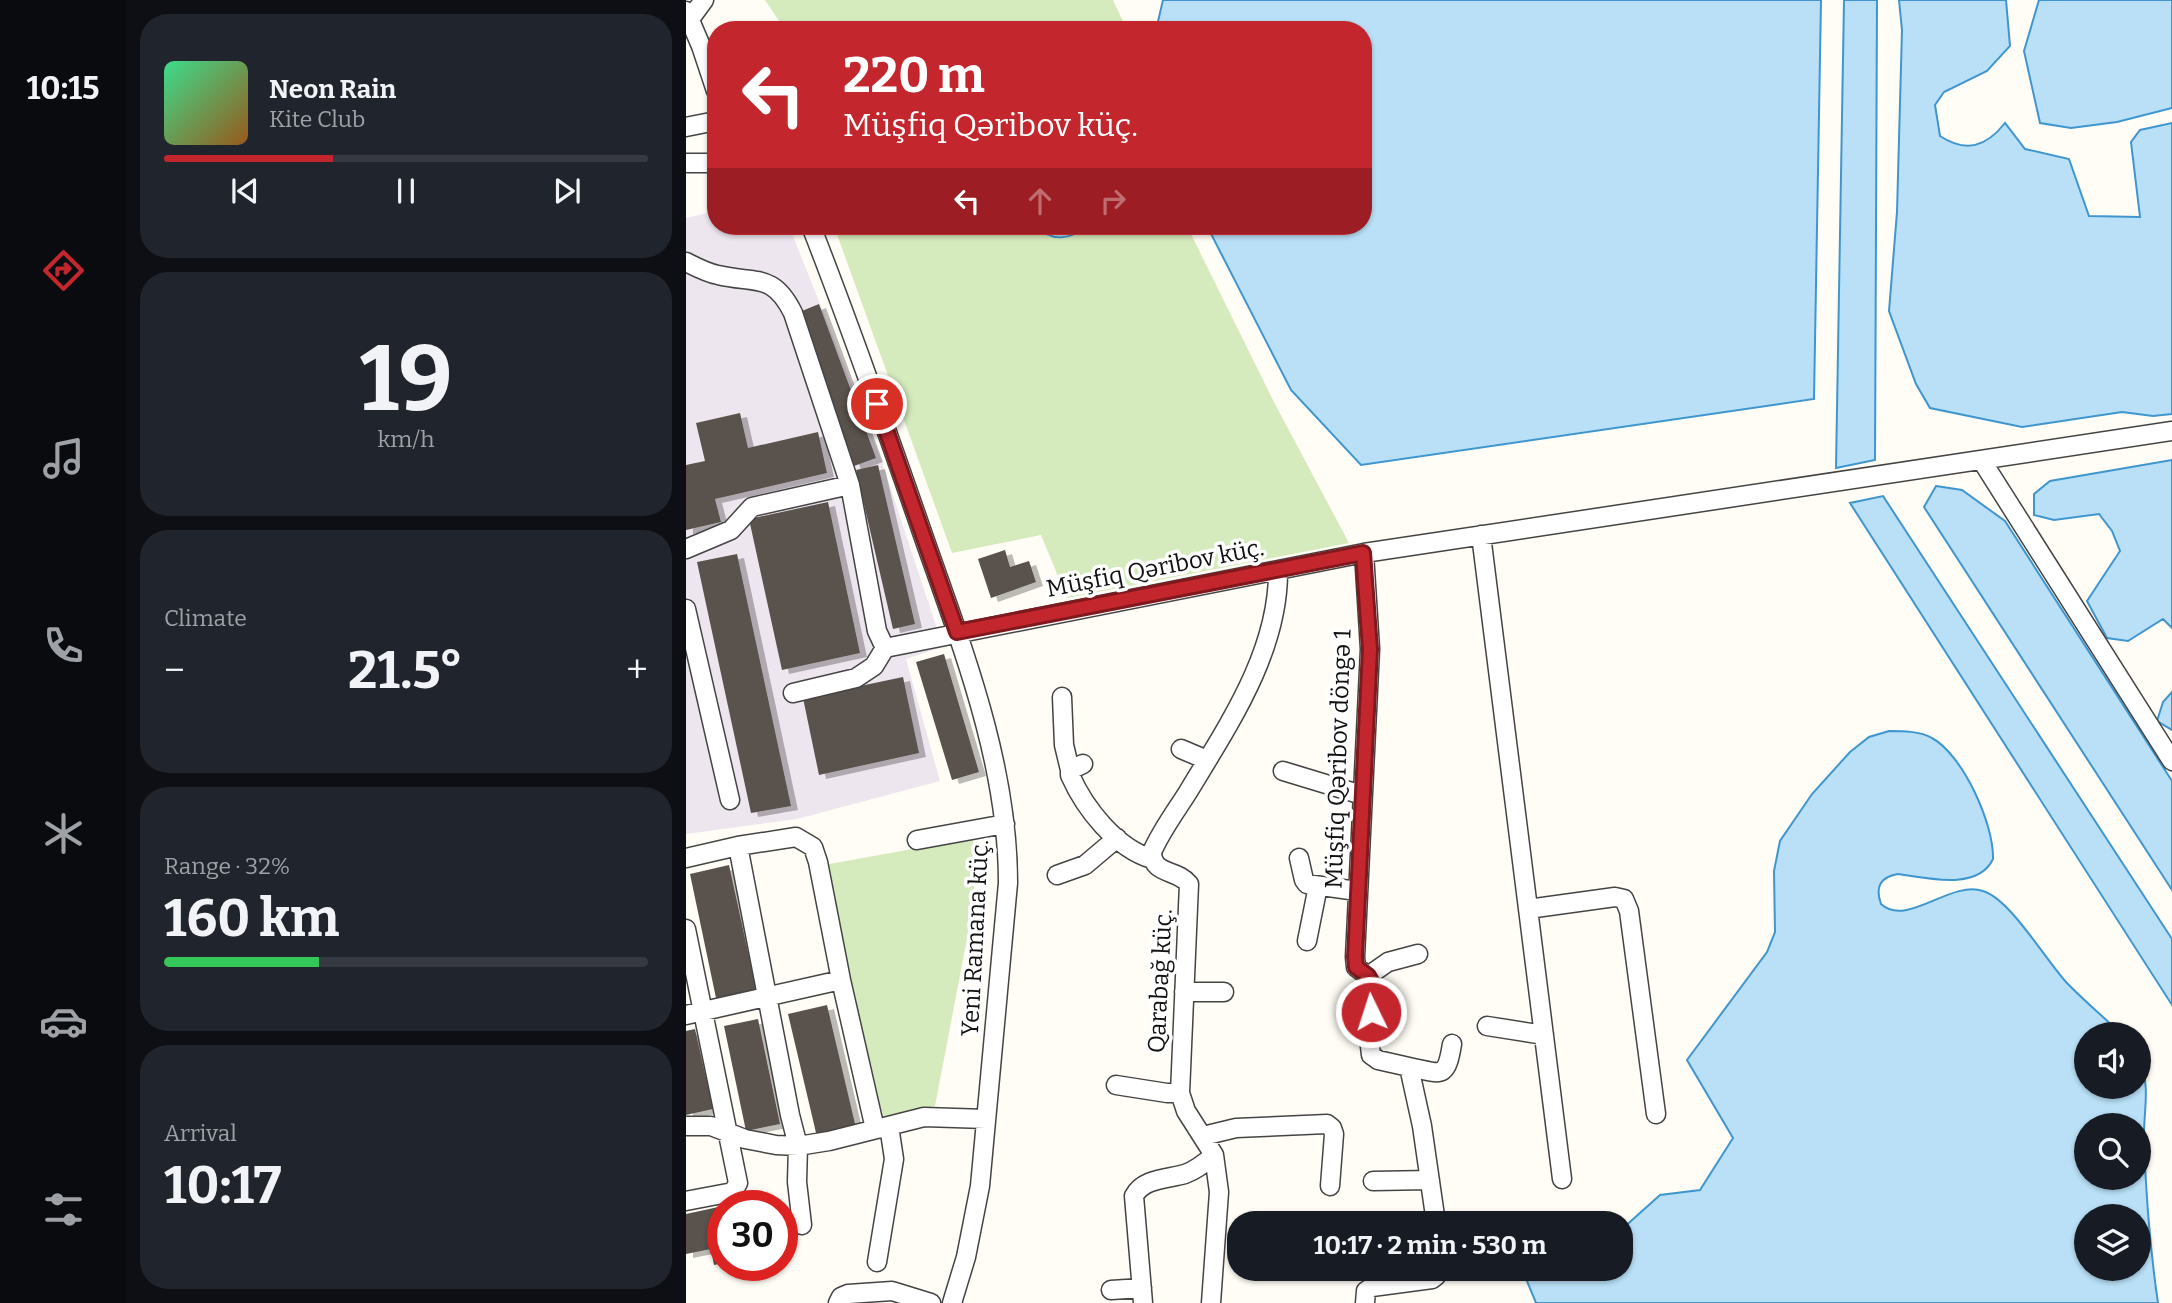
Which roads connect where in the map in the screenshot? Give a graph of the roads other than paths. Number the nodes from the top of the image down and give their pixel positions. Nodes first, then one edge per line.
1 (704, 0) edge
2 (687, 16) edge
3 (707, 68) edge
4 (707, 123) edge
5 (686, 127) edge
6 (686, 163) edge
7 (707, 163) edge
8 (814, 235) edge
9 (686, 262) edge
10 (2172, 431) edge
11 (1982, 461) junction
12 (850, 485) junction
13 (1481, 535) junction
14 (686, 549) edge
15 (1363, 553) junction
16 (1278, 570) junction
17 (686, 609) edge
18 (957, 632) junction
19 (885, 648) junction
20 (793, 693) dead end
21 (1062, 697) dead end
22 (1181, 749) dead end
23 (1207, 760) junction
24 (2172, 761) edge
25 (1283, 771) dead end
26 (1362, 795) junction
27 (730, 800) dead end
28 (1005, 824) junction
29 (1117, 838) junction
30 (917, 840) dead end
31 (738, 846) junction
32 (686, 858) edge
33 (1299, 858) dead end
34 (1152, 859) junction
35 (1057, 875) dead end
36 (1318, 886) junction
37 (1357, 891) junction
38 (1528, 909) junction
39 (686, 929) edge
40 (1307, 941) dead end
41 (1418, 954) dead end
42 (1368, 976) junction
43 (841, 980) junction
44 (1184, 992) junction
45 (1224, 992) dead end
46 (766, 997) junction
47 (695, 1013) edge
48 (1486, 1026) dead end
49 (1544, 1035) junction
50 (1452, 1044) dead end
51 (1409, 1067) junction
52 (1116, 1085) dead end
53 (1180, 1093) junction
54 (1656, 1114) dead end
55 (986, 1119) junction
56 (686, 1126) edge
57 (882, 1127) junction
58 (727, 1131) junction
59 (1203, 1136) junction
60 (798, 1146) junction
61 (1214, 1155) junction
62 (1562, 1179) dead end
63 (1430, 1180) junction
64 (1373, 1181) dead end
65 (1330, 1185) dead end
66 (686, 1201) edge
67 (1434, 1211) edge
68 (802, 1225) dead end
69 (877, 1262) dead end
70 (1417, 1281) edge
71 (1111, 1290) dead end
72 (1143, 1295) edge
73 (838, 1303) edge
74 (931, 1303) edge
75 (952, 1303) edge
76 (1211, 1303) edge
77 (1365, 1303) edge

1 - 2 street
2 - 3 street
4 - 5 street
6 - 7 street
8 - 18 street, Yeni Ramana küç.
9 - 12 street
10 - 11 street, Müşfiq Qəribov küç.
11 - 13 street, Müşfiq Qəribov küç.
11 - 24 street
12 - 14 street
12 - 19 street
13 - 15 street, Müşfiq Qəribov küç.
13 - 38 street
15 - 16 street, Müşfiq Qəribov küç.
15 - 26 street, Müşfiq Qəribov döngə 1
16 - 18 street, Müşfiq Qəribov küç.
16 - 23 street
17 - 27 street
18 - 19 street, Müşfiq Qəribov küç.
18 - 28 street, Yeni Ramana küç.
19 - 20 street
21 - 29 street
22 - 23 street
23 - 34 street
25 - 26 street
26 - 37 street, Müşfiq Qəribov döngə 1
28 - 30 street
28 - 55 street, Yeni Ramana küç.
29 - 34 street
29 - 35 street
31 - 32 street
31 - 43 street
31 - 46 street
33 - 36 street
34 - 44 street, Qarabağ küç.
36 - 37 street
36 - 40 street
37 - 42 street, Müşfiq Qəribov döngə 1
38 - 49 street
38 - 54 street
39 - 47 street
41 - 42 street
42 - 51 street, Müşfiq Qəribov döngə 1
43 - 46 street
43 - 57 street
44 - 45 street
44 - 53 street, Qarabağ küç.
46 - 47 street
46 - 60 street
47 - 58 street
48 - 49 street
49 - 62 street
50 - 51 street
51 - 63 street
52 - 53 street
53 - 59 street, Qarabağ küç.
55 - 57 street
55 - 75 street, Yeni Ramana küç.
56 - 58 street
57 - 60 street
57 - 69 street
58 - 60 street
58 - 66 street
59 - 61 street, Qarabağ küç.
59 - 65 street
60 - 68 street
61 - 72 street
61 - 76 street
63 - 64 street
63 - 67 street
70 - 77 street
71 - 72 street
73 - 74 street

